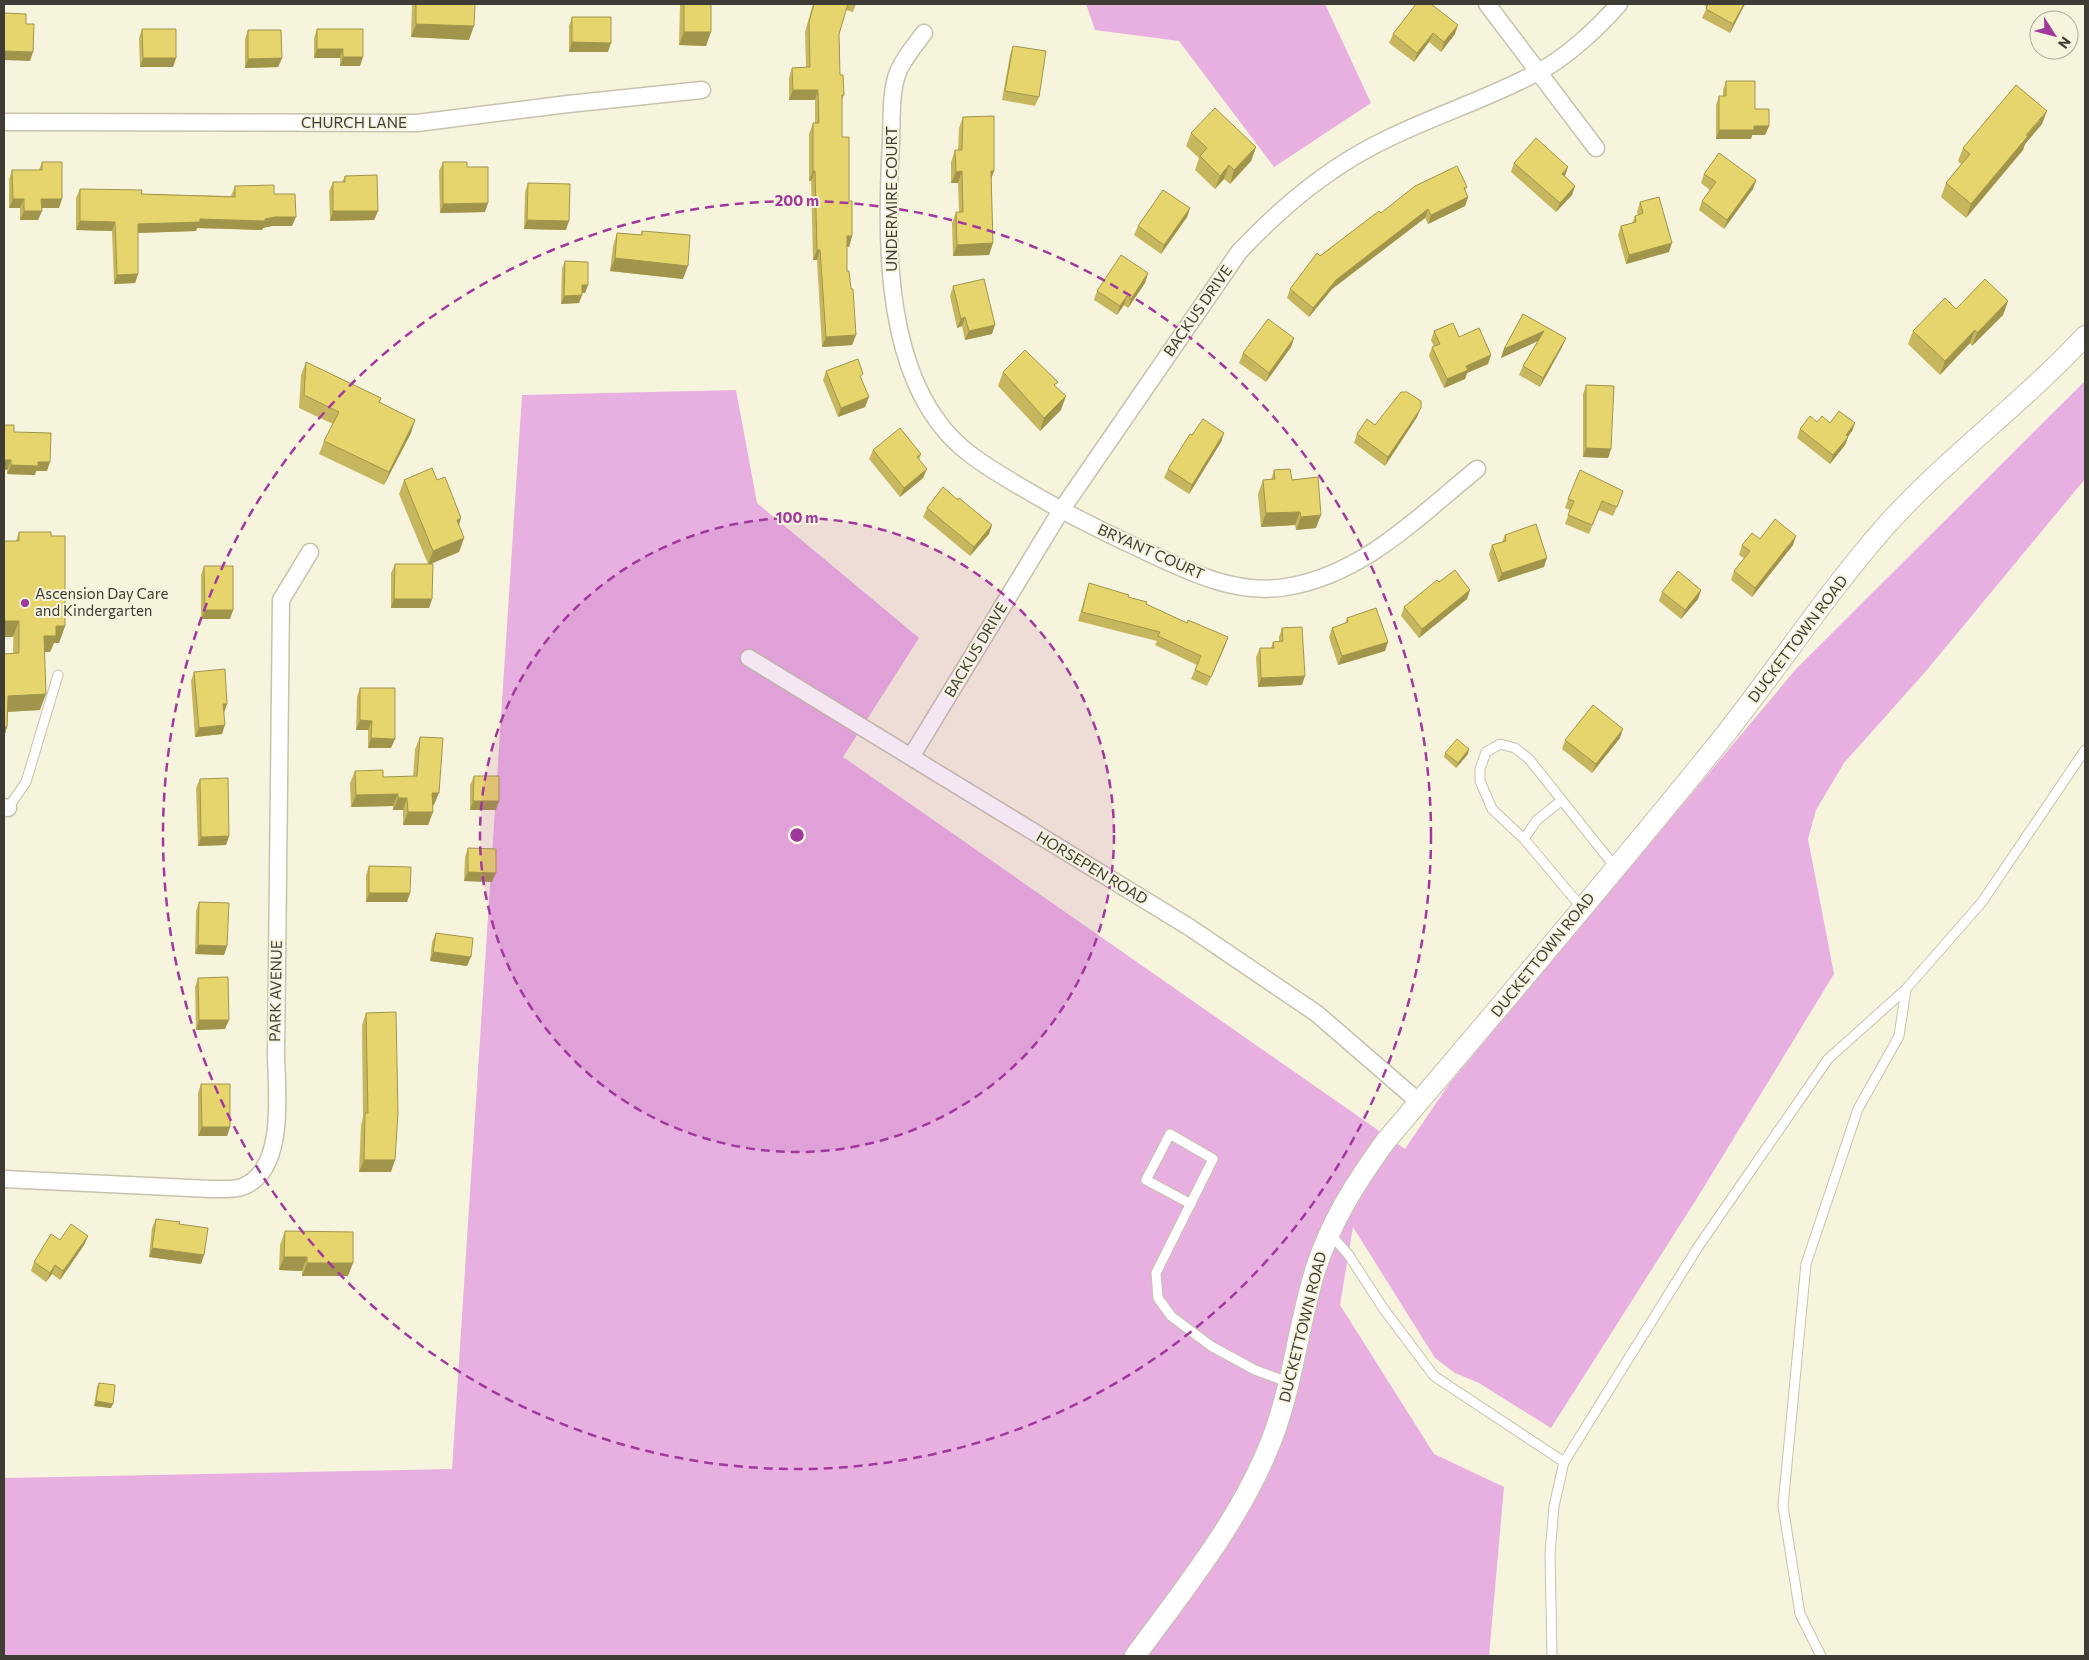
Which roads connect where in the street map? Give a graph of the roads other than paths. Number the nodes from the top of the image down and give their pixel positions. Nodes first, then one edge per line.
1 (1487, 4) edge
2 (1619, 4) edge
3 (924, 33) dead end
4 (1540, 72) junction
5 (702, 90) dead end
6 (4, 122) edge
7 (1596, 148) dead end
8 (2085, 336) edge
9 (1477, 469) dead end
10 (1060, 512) junction
11 (310, 552) dead end
12 (749, 658) dead end
13 (58, 674) dead end
14 (2085, 750) edge
15 (911, 757) junction
16 (1562, 800) junction
17 (6, 808) edge
18 (1524, 839) junction
19 (1615, 867) junction
20 (1582, 908) junction
21 (1906, 989) junction
22 (1419, 1102) junction
23 (4, 1179) edge
24 (1191, 1204) junction
25 (1329, 1233) junction
26 (1290, 1383) junction
27 (1564, 1462) junction
28 (1135, 1656) edge
29 (1552, 1656) edge
30 (1821, 1656) edge

1 - 4 street
2 - 4 street, BACKUS DRIVE
3 - 10 street, UNDERMIRE COURT
4 - 7 street
4 - 10 street, BACKUS DRIVE
5 - 6 street, CHURCH LANE
8 - 19 street, DUCKETTOWN ROAD
9 - 10 street, BRYANT COURT
10 - 15 street, BACKUS DRIVE
11 - 23 street, PARK AVENUE
12 - 15 street, HORSEPEN ROAD
13 - 17 lane
14 - 21 lane
15 - 22 street, HORSEPEN ROAD
16 - 18 lane
16 - 18 lane
16 - 19 lane
18 - 20 lane
19 - 20 street, DUCKETTOWN ROAD
20 - 22 street, DUCKETTOWN ROAD
21 - 27 lane
21 - 30 lane
22 - 25 street, DUCKETTOWN ROAD
24 - 24 lane
24 - 26 lane
25 - 26 street, DUCKETTOWN ROAD
25 - 27 lane
26 - 28 street, DUCKETTOWN ROAD
27 - 29 lane

